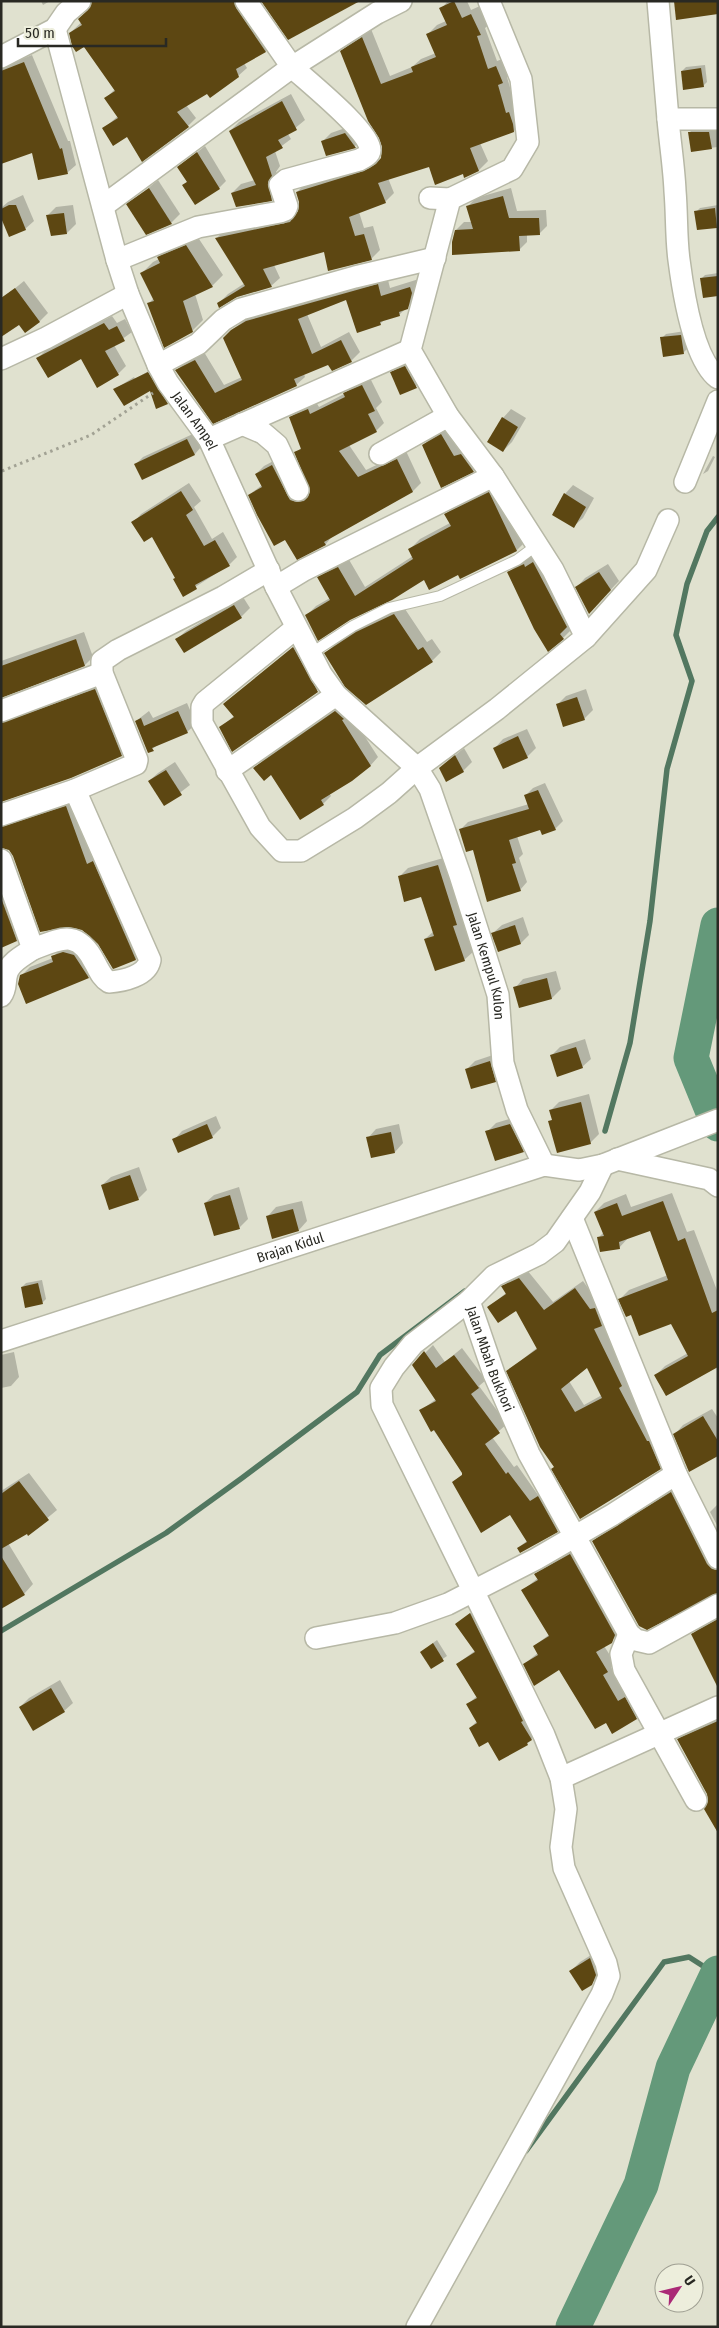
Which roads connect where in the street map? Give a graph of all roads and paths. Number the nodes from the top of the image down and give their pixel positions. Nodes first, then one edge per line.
1 (80, 1) edge
2 (246, 1) edge
3 (402, 1) edge
4 (489, 1) edge
5 (658, 1) edge
6 (55, 29) junction
7 (1, 57) edge
8 (292, 67) junction
9 (668, 119) junction
10 (718, 119) edge
11 (102, 206) junction
12 (435, 258) junction
13 (117, 260) junction
14 (128, 294) junction
15 (410, 350) junction
16 (1, 359) edge
17 (158, 365) junction
18 (718, 378) edge
19 (168, 383) junction
20 (718, 401) edge
21 (448, 416) junction
22 (242, 424) junction
23 (209, 439) junction
24 (380, 454) dead end
25 (2, 471) edge
26 (493, 476) junction
27 (685, 482) dead end
28 (298, 490) dead end
29 (668, 520) dead end
30 (537, 546) junction
31 (272, 579) junction
32 (296, 628) junction
33 (586, 637) junction
34 (310, 654) junction
35 (102, 673) junction
36 (336, 695) junction
37 (1, 711) edge
38 (417, 768) junction
39 (227, 771) junction
40 (75, 790) junction
41 (1, 815) edge
42 (1, 860) edge
43 (33, 949) junction
44 (1, 996) edge
45 (718, 1120) edge
46 (610, 1162) junction
47 (544, 1166) junction
48 (718, 1186) edge
49 (572, 1218) junction
50 (469, 1301) junction
51 (1, 1341) edge
52 (676, 1474) junction
53 (574, 1537) junction
54 (718, 1558) edge
55 (473, 1590) junction
56 (718, 1605) edge
57 (628, 1634) junction
58 (316, 1638) dead end
59 (718, 1707) edge
60 (659, 1734) junction
61 (561, 1778) junction
62 (696, 1800) dead end
63 (417, 2327) edge

1 - 6 street
2 - 8 street
3 - 8 street
4 - 12 street
5 - 9 street
6 - 7 street
6 - 11 street, Jalan Ampel
8 - 11 street
8 - 13 street
9 - 10 street
9 - 18 street
11 - 13 street, Jalan Ampel
12 - 15 street
12 - 17 street
13 - 14 street, Jalan Ampel
14 - 16 street
14 - 17 street, Jalan Ampel
15 - 21 street
15 - 22 street
17 - 19 street, Jalan Ampel
19 - 23 street, Jalan Ampel
19 - 25 path
20 - 27 street
21 - 24 street
21 - 26 street
22 - 23 street
22 - 28 street
23 - 31 street, Jalan Ampel
26 - 30 street
26 - 31 street
29 - 33 street
30 - 33 street
30 - 34 lane
31 - 32 street, Jalan Ampel
31 - 35 street
32 - 34 street, Jalan Ampel
32 - 39 street
33 - 38 street
34 - 36 street, Jalan Ampel
35 - 37 street
35 - 40 street
36 - 38 street, Jalan Ampel
36 - 39 street
38 - 39 street
38 - 47 street, Jalan Kempul Kulon
40 - 41 street
40 - 43 street
42 - 43 street
43 - 44 street
45 - 46 street
46 - 47 street, Brajan Kidul
46 - 48 street
46 - 49 street, Jalan Mbah Bukhori
47 - 51 street, Brajan Kidul
49 - 50 street, Jalan Mbah Bukhori
49 - 52 street
50 - 53 street, Jalan Mbah Bukhori
50 - 55 street
52 - 53 street
52 - 54 street
53 - 55 street
53 - 57 street, Jalan Mbah Bukhori
55 - 58 street
55 - 61 street
56 - 57 street
57 - 60 street
59 - 60 street
60 - 61 street
60 - 62 street
61 - 63 street

